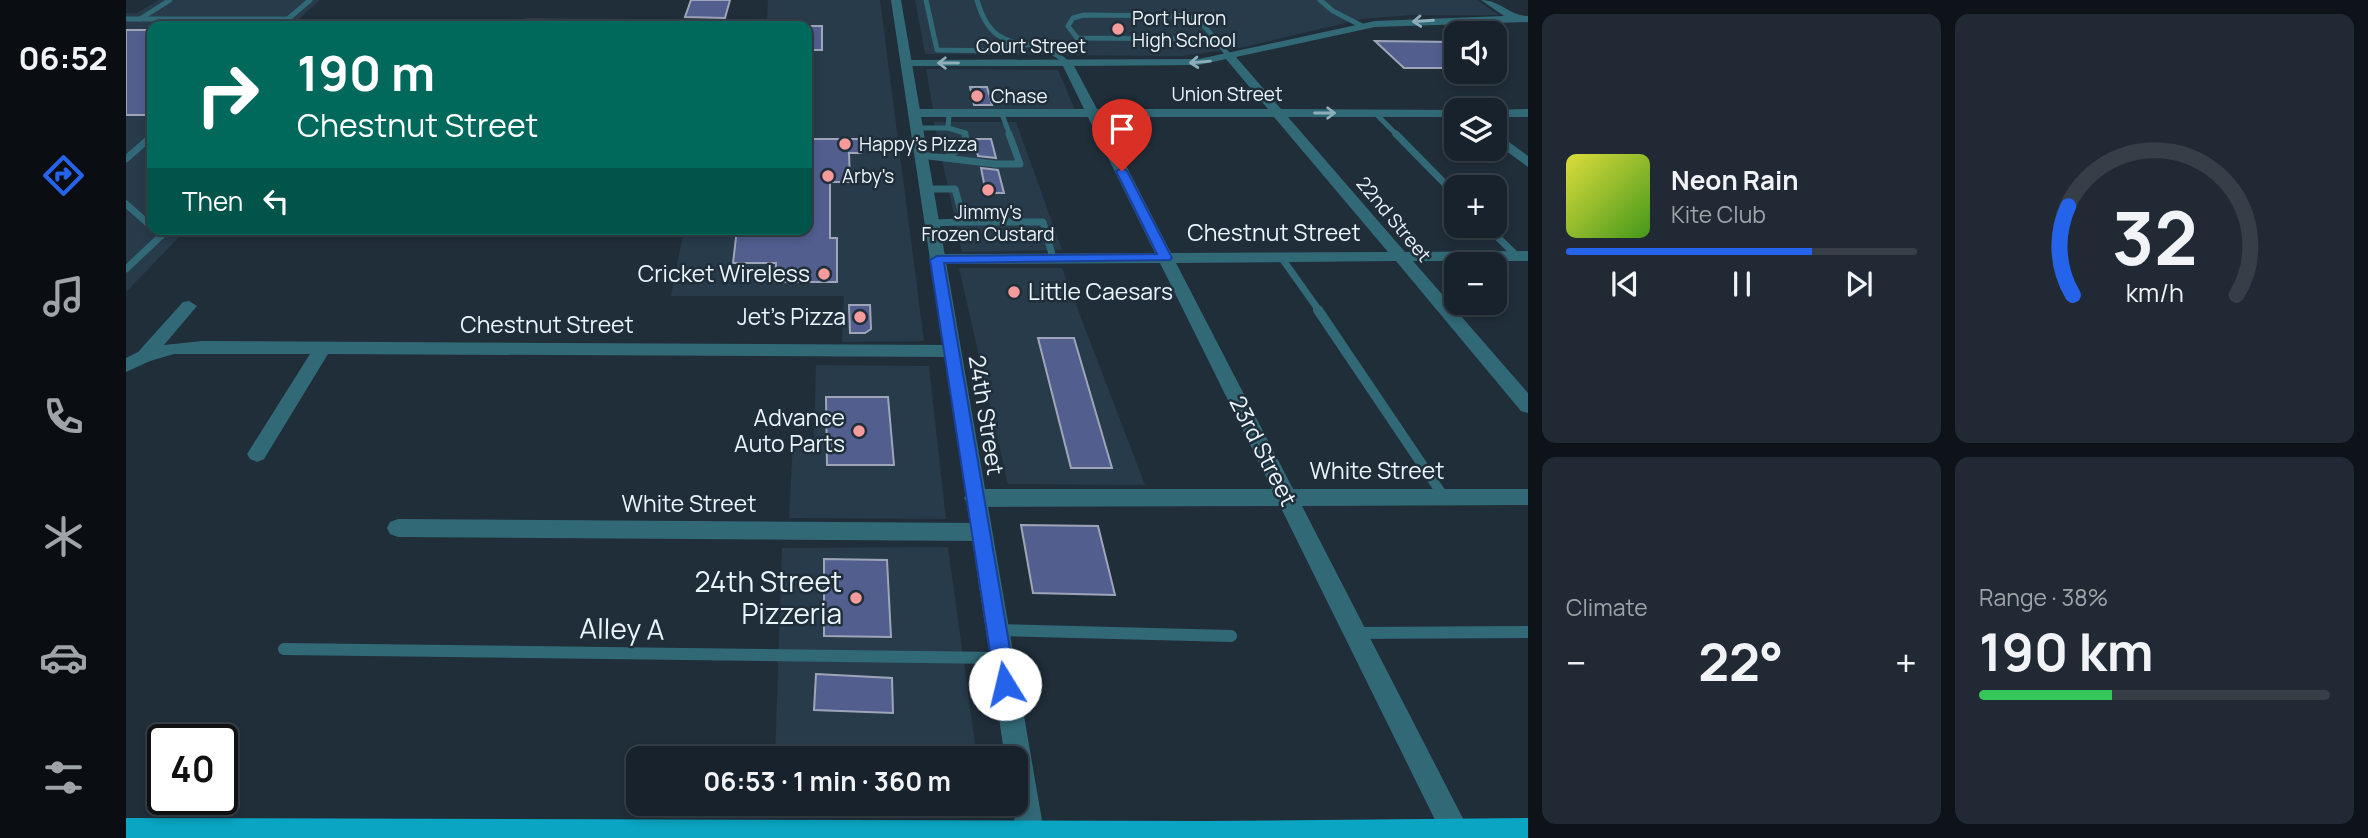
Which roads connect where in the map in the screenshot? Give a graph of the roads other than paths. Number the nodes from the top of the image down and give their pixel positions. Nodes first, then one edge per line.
1 (170, 0) edge
2 (310, 0) edge
3 (896, 0) edge
4 (926, 0) edge
5 (977, 0) edge
6 (1320, 0) edge
7 (1486, 0) edge
8 (126, 19) edge
9 (140, 19) junction
10 (288, 19) junction
11 (1522, 19) edge
12 (286, 21) edge
13 (1362, 26) junction
14 (1528, 28) edge
15 (1214, 39) junction
16 (1007, 42) junction
17 (1230, 57) junction
18 (907, 63) junction
19 (1067, 63) junction
20 (1092, 113) junction
21 (1280, 113) junction
22 (1375, 113) junction
23 (1444, 113) edge
24 (1507, 113) edge
25 (1528, 113) edge
26 (949, 114) junction
27 (1002, 114) junction
28 (915, 121) junction
29 (948, 128) junction
30 (147, 140) edge
31 (1507, 146) edge
32 (920, 155) junction
33 (948, 156) junction
34 (126, 159) edge
35 (1528, 163) edge
36 (1444, 183) edge
37 (926, 190) junction
38 (126, 204) edge
39 (147, 221) edge
40 (964, 222) junction
41 (931, 223) junction
42 (155, 235) edge
43 (1500, 238) edge
44 (1401, 256) junction
45 (1522, 256) edge
46 (1281, 257) junction
47 (1053, 258) junction
48 (1165, 258) junction
49 (937, 260) junction
50 (126, 269) edge
51 (189, 306) dead end
52 (322, 349) junction
53 (951, 351) junction
54 (144, 356) junction
55 (126, 366) edge
56 (1528, 406) edge
57 (257, 454) dead end
58 (1286, 497) junction
59 (1444, 497) junction
60 (1528, 497) edge
61 (975, 498) junction
62 (398, 528) dead end
63 (981, 532) junction
64 (996, 630) junction
65 (1528, 632) edge
66 (1354, 633) junction
67 (1231, 636) dead end
68 (284, 649) dead end
69 (1001, 658) junction
70 (126, 832) edge
71 (1528, 832) edge
72 (162, 835) edge
73 (591, 835) edge
74 (1458, 835) edge
75 (1031, 837) edge

1 - 9 lane
2 - 10 lane
3 - 18 street, 24th Street
4 - 16 lane
5 - 16 lane
6 - 13 lane
7 - 11 street
8 - 9 lane
9 - 10 lane
10 - 12 lane
11 -> 13 street, Court Street
11 - 14 street
13 - 17 street, Court Street
15 - 15 lane
15 - 17 lane
16 - 19 lane
17 -> 19 street, Court Street
17 - 21 street, 22nd Street
19 -> 18 street, Court Street
18 - 28 street, 24th Street
19 - 20 street, 23rd Street
20 - 21 street, Union Street
20 - 27 street, Union Street
20 - 48 street, 23rd Street
21 -> 22 street, Union Street
21 - 44 street, 22nd Street
22 - 23 street, Union Street
22 - 36 lane
24 - 25 street
26 - 27 street, Union Street
26 - 28 street, Union Street
26 - 29 lane
27 - 33 lane
28 - 29 lane
28 - 32 street, 24th Street
29 - 33 lane
30 - 34 lane
31 - 35 street
32 - 33 lane
32 - 37 street, 24th Street
37 - 40 lane
37 - 41 street, 24th Street
38 - 39 lane
40 - 41 lane
40 - 47 lane
41 - 49 street, 24th Street
42 - 50 lane
43 - 45 lane
44 - 45 street, Chestnut Street
44 - 46 street, Chestnut Street
44 - 56 street, 22nd Street
46 - 48 street, Chestnut Street
46 - 59 lane
47 - 48 street, Chestnut Street
47 - 49 street, Chestnut Street
48 - 58 street, 23rd Street
49 - 53 street, 24th Street
51 - 54 street
52 - 53 street, Chestnut Street
52 - 54 street, Chestnut Street
52 - 57 street
53 - 61 street, 24th Street
54 - 55 street
58 - 59 street, White Street
58 - 61 street, White Street
58 - 66 street, 23rd Street
59 - 60 street, White Street
61 - 63 street, 24th Street
62 - 63 street, White Street
63 - 64 street, 24th Street
64 - 67 lane
64 - 69 street, 24th Street
65 - 66 lane
66 - 74 street, 23rd Street
68 - 69 lane, Alley A
69 - 75 street, 24th Street
70 - 72 main road
71 - 74 main road
72 - 73 main road
73 - 75 main road
74 - 75 main road

